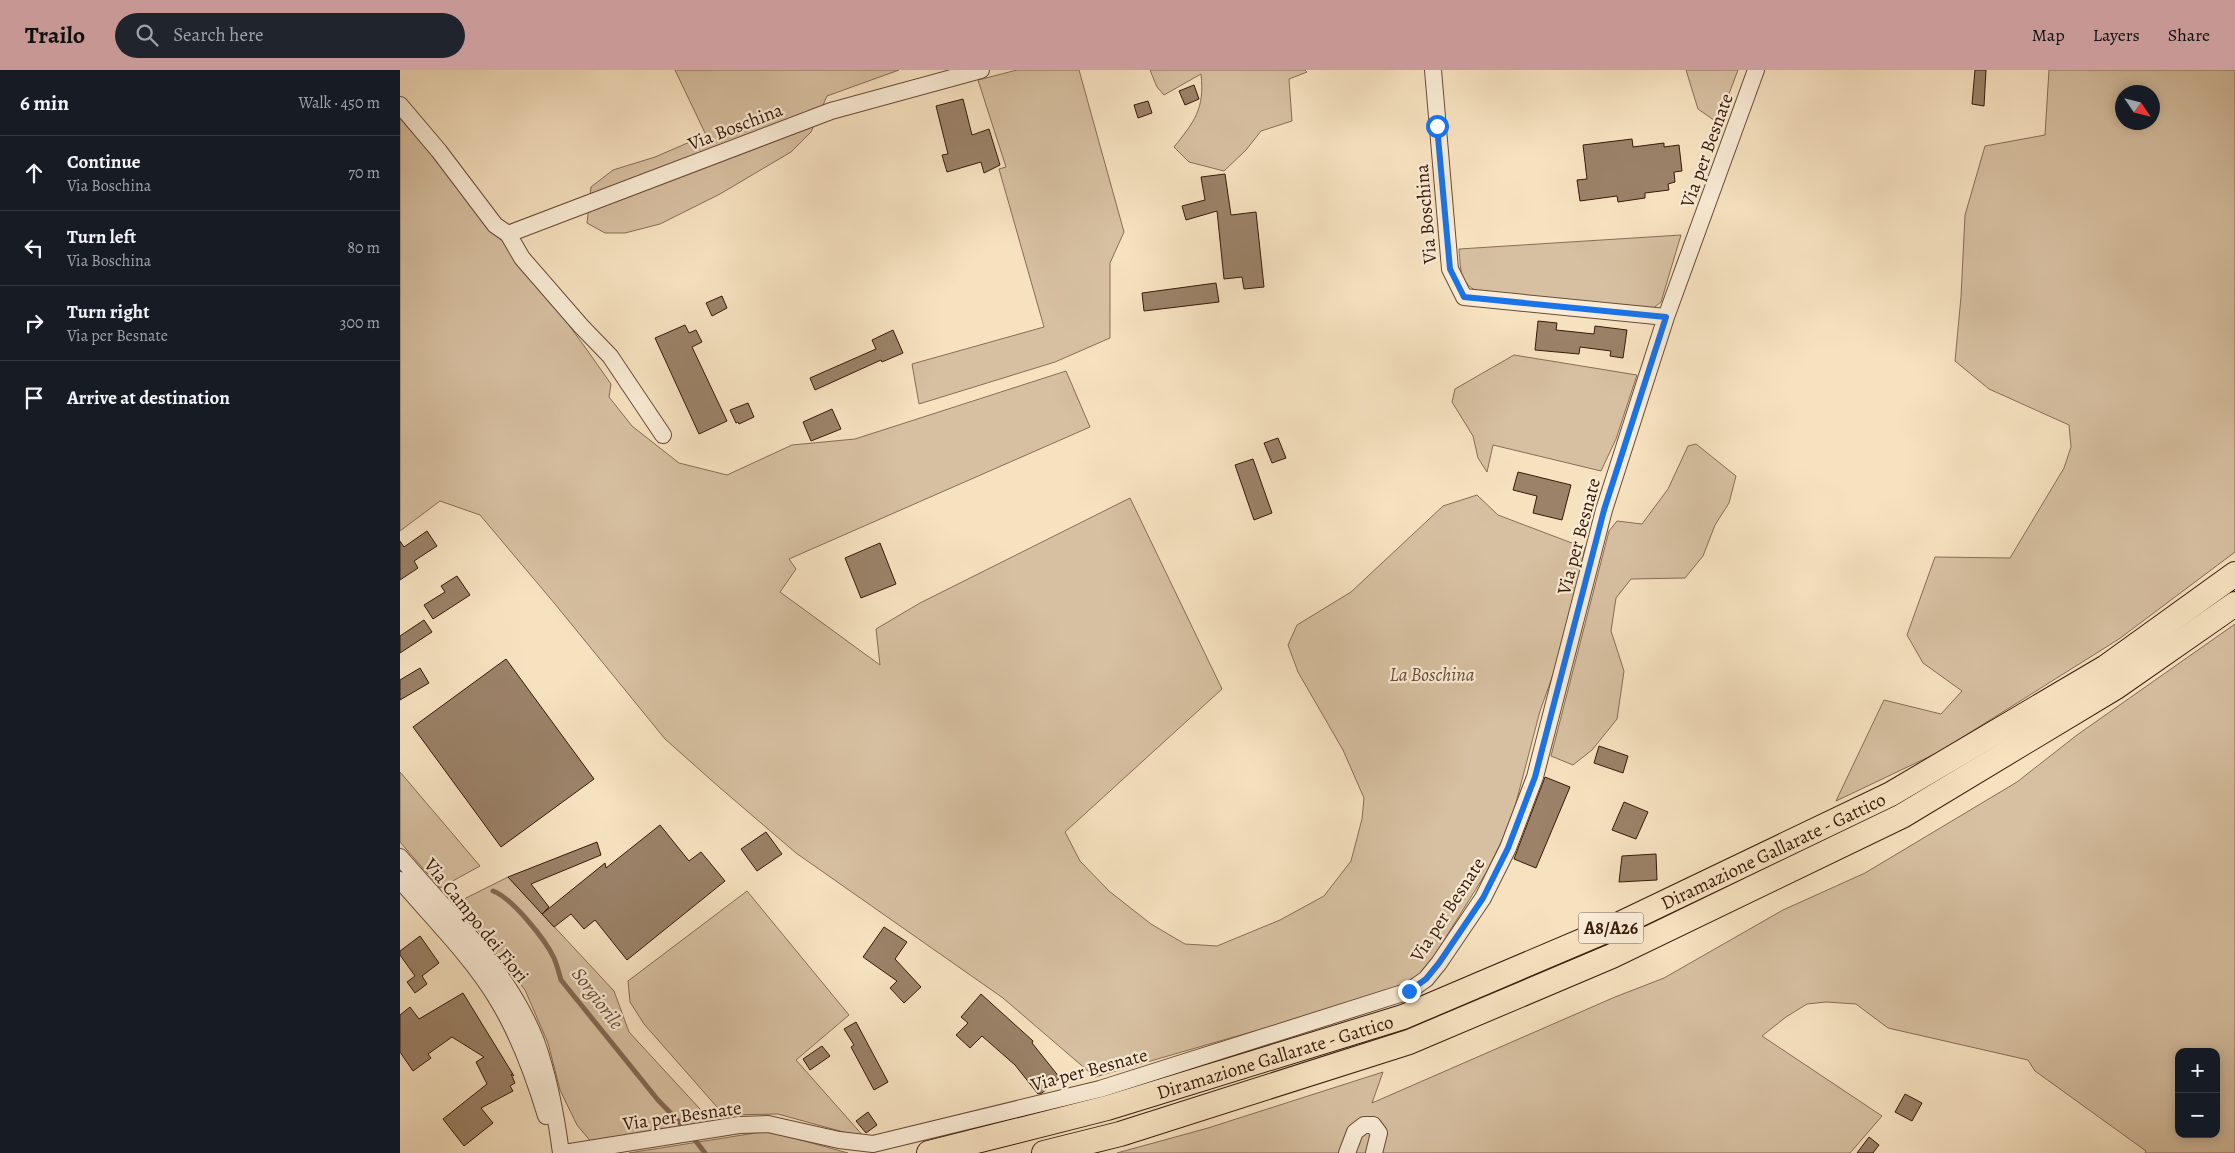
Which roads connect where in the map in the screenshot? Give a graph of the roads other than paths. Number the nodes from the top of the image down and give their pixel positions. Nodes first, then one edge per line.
1 (981, 70) edge
2 (1433, 70) edge
3 (1756, 70) edge
4 (400, 105) edge
5 (508, 234) junction
6 (1666, 317) junction
7 (663, 435) dead end
8 (2235, 574) edge
9 (2235, 604) edge
10 (400, 857) edge
11 (400, 880) edge
12 (562, 1153) edge
13 (929, 1153) edge
14 (1044, 1153) edge
15 (1347, 1153) edge
16 (1374, 1153) edge

1 - 5 street, Via Boschina
2 - 6 street, Via Boschina
3 - 6 street, Via per Besnate
4 - 5 street
5 - 7 street
6 - 12 street, Via per Besnate
8 - 13 highway, Diramazione Gallarate - Gattico / A8/A26
9 - 14 highway, Diramazione Gallarate - Gattico / A8/A26
10 - 12 street, Via Campo dei Fiori
11 - 12 street, Via Campo dei Fiori
15 - 16 street

